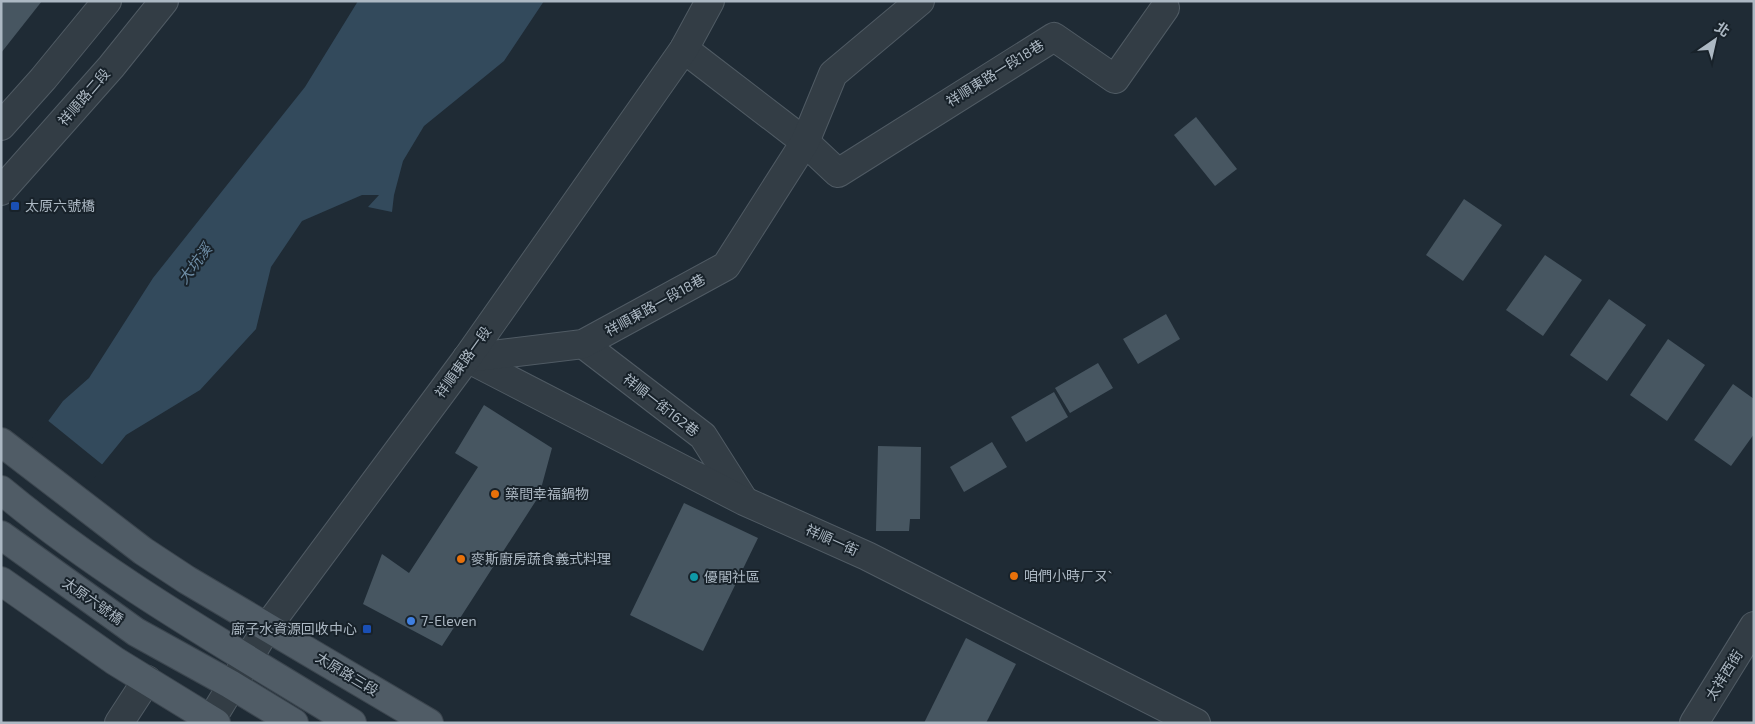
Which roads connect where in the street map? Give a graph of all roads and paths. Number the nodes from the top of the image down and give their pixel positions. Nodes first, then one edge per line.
1 (107, 1) edge
2 (164, 1) edge
3 (710, 1) edge
4 (920, 1) edge
5 (1165, 8) dead end
6 (684, 49) junction
7 (1, 126) edge
8 (805, 142) junction
9 (1, 191) edge
10 (583, 344) junction
11 (467, 358) junction
12 (1, 442) edge
13 (1, 490) edge
14 (744, 501) junction
15 (1, 536) edge
16 (1, 581) edge
17 (268, 626) junction
18 (1754, 626) edge
19 (248, 658) junction
20 (147, 680) junction
21 (230, 684) junction
22 (213, 721) edge
23 (119, 723) edge
24 (294, 723) edge
25 (352, 723) edge
26 (430, 723) edge
27 (1196, 723) edge
28 (1694, 723) edge

1 - 7 street
2 - 9 street, 祥順路二段
3 - 6 street, 祥順東路一段
4 - 8 street, 祥順東路一段18巷
5 - 8 street, 祥順東路一段18巷
6 - 8 street
6 - 11 street, 祥順東路一段
8 - 10 street, 祥順東路一段18巷
10 - 11 street, 祥順東路一段18巷
10 - 14 street, 祥順一街162巷
11 - 14 street, 祥順一街
11 - 17 street, 祥順東路一段
12 - 17 main road, 太原路三段
13 - 19 main road
14 - 27 street, 祥順一街
15 - 21 main road, 太原六號橋
16 - 20 main road
17 - 19 street, 祥順東路一段
17 - 26 main road, 太原路三段
18 - 28 street, 太祥西街
19 - 21 street, 祥順東路一段
19 - 25 main road
20 - 22 main road
20 - 23 street
21 - 22 street, 祥順東路一段
21 - 24 main road

